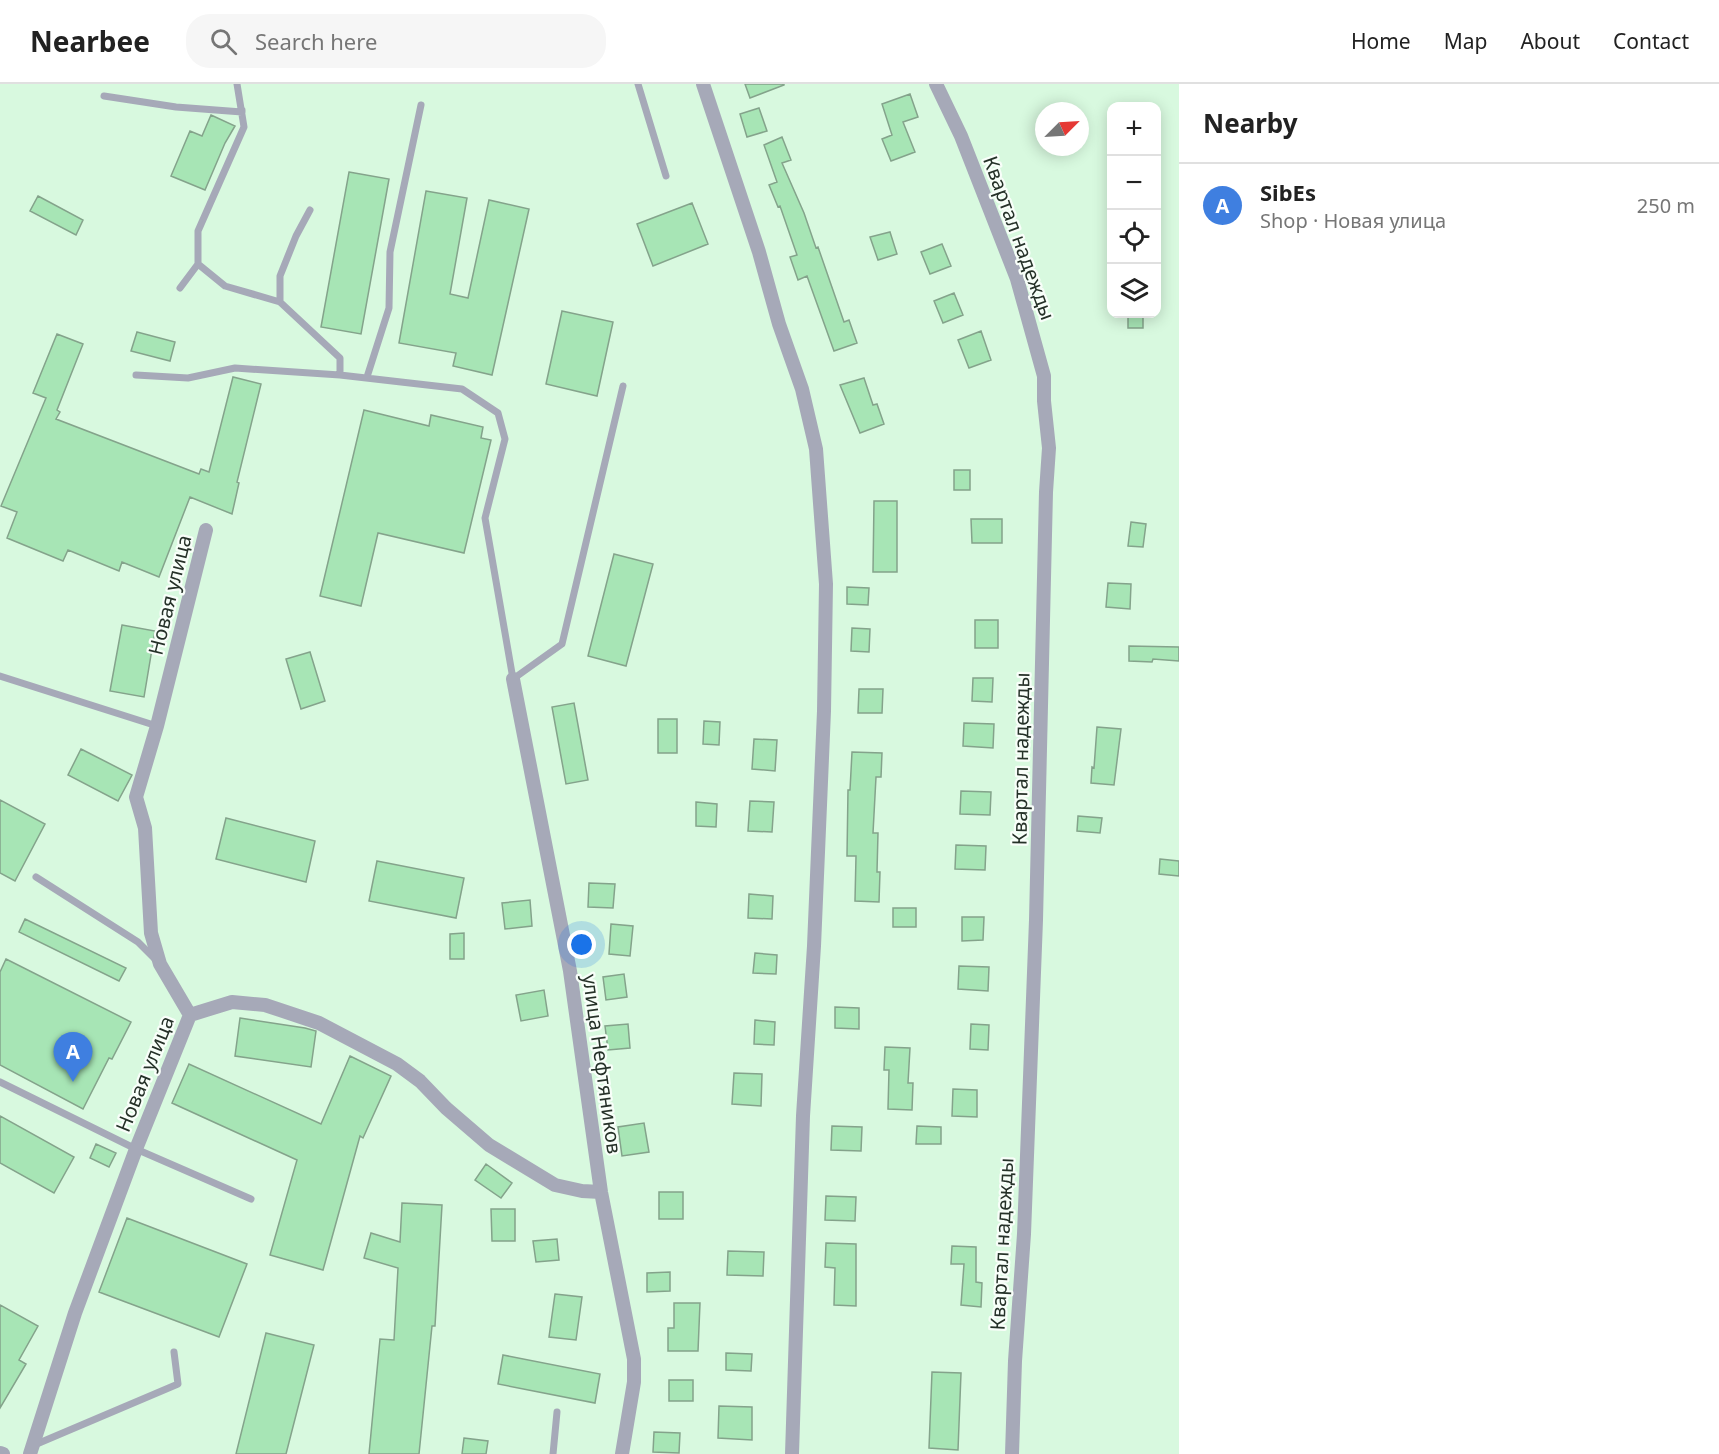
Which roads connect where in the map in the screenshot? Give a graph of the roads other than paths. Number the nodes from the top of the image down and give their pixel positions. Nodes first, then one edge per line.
1 (237, 84) edge
2 (638, 84) edge
3 (703, 84) edge
4 (936, 84) edge
5 (104, 96) dead end
6 (421, 105) dead end
7 (242, 112) junction
8 (666, 176) dead end
9 (310, 210) dead end
10 (198, 264) junction
11 (180, 288) dead end
12 (280, 302) junction
13 (136, 375) dead end
14 (340, 375) junction
15 (367, 377) junction
16 (623, 386) dead end
17 (206, 530) dead end
18 (0, 676) edge
19 (513, 679) junction
20 (156, 726) junction
21 (36, 877) dead end
22 (160, 964) junction
23 (190, 1015) junction
24 (0, 1082) edge
25 (136, 1149) junction
26 (601, 1192) junction
27 (251, 1199) dead end
28 (174, 1352) dead end
29 (557, 1412) dead end
30 (31, 1450) edge
31 (554, 1454) edge
32 (622, 1454) edge
33 (792, 1454) edge
34 (1012, 1454) edge

1 - 7 lane
2 - 8 lane
3 - 33 street
4 - 34 street, Квартал надежды
5 - 7 lane
6 - 15 lane
7 - 10 lane
9 - 12 lane
10 - 11 lane
10 - 12 lane
12 - 14 lane
13 - 14 lane
14 - 15 lane
15 - 19 lane
16 - 19 lane
17 - 20 street, Новая улица
18 - 20 lane
19 - 26 street, улица Нефтяников
20 - 22 street, Новая улица
21 - 22 lane
22 - 23 street, Новая улица
23 - 25 street, Новая улица
23 - 26 street
24 - 25 lane
25 - 27 lane
25 - 30 street, Новая улица
26 - 32 street, улица Нефтяников
28 - 30 lane
29 - 31 lane

